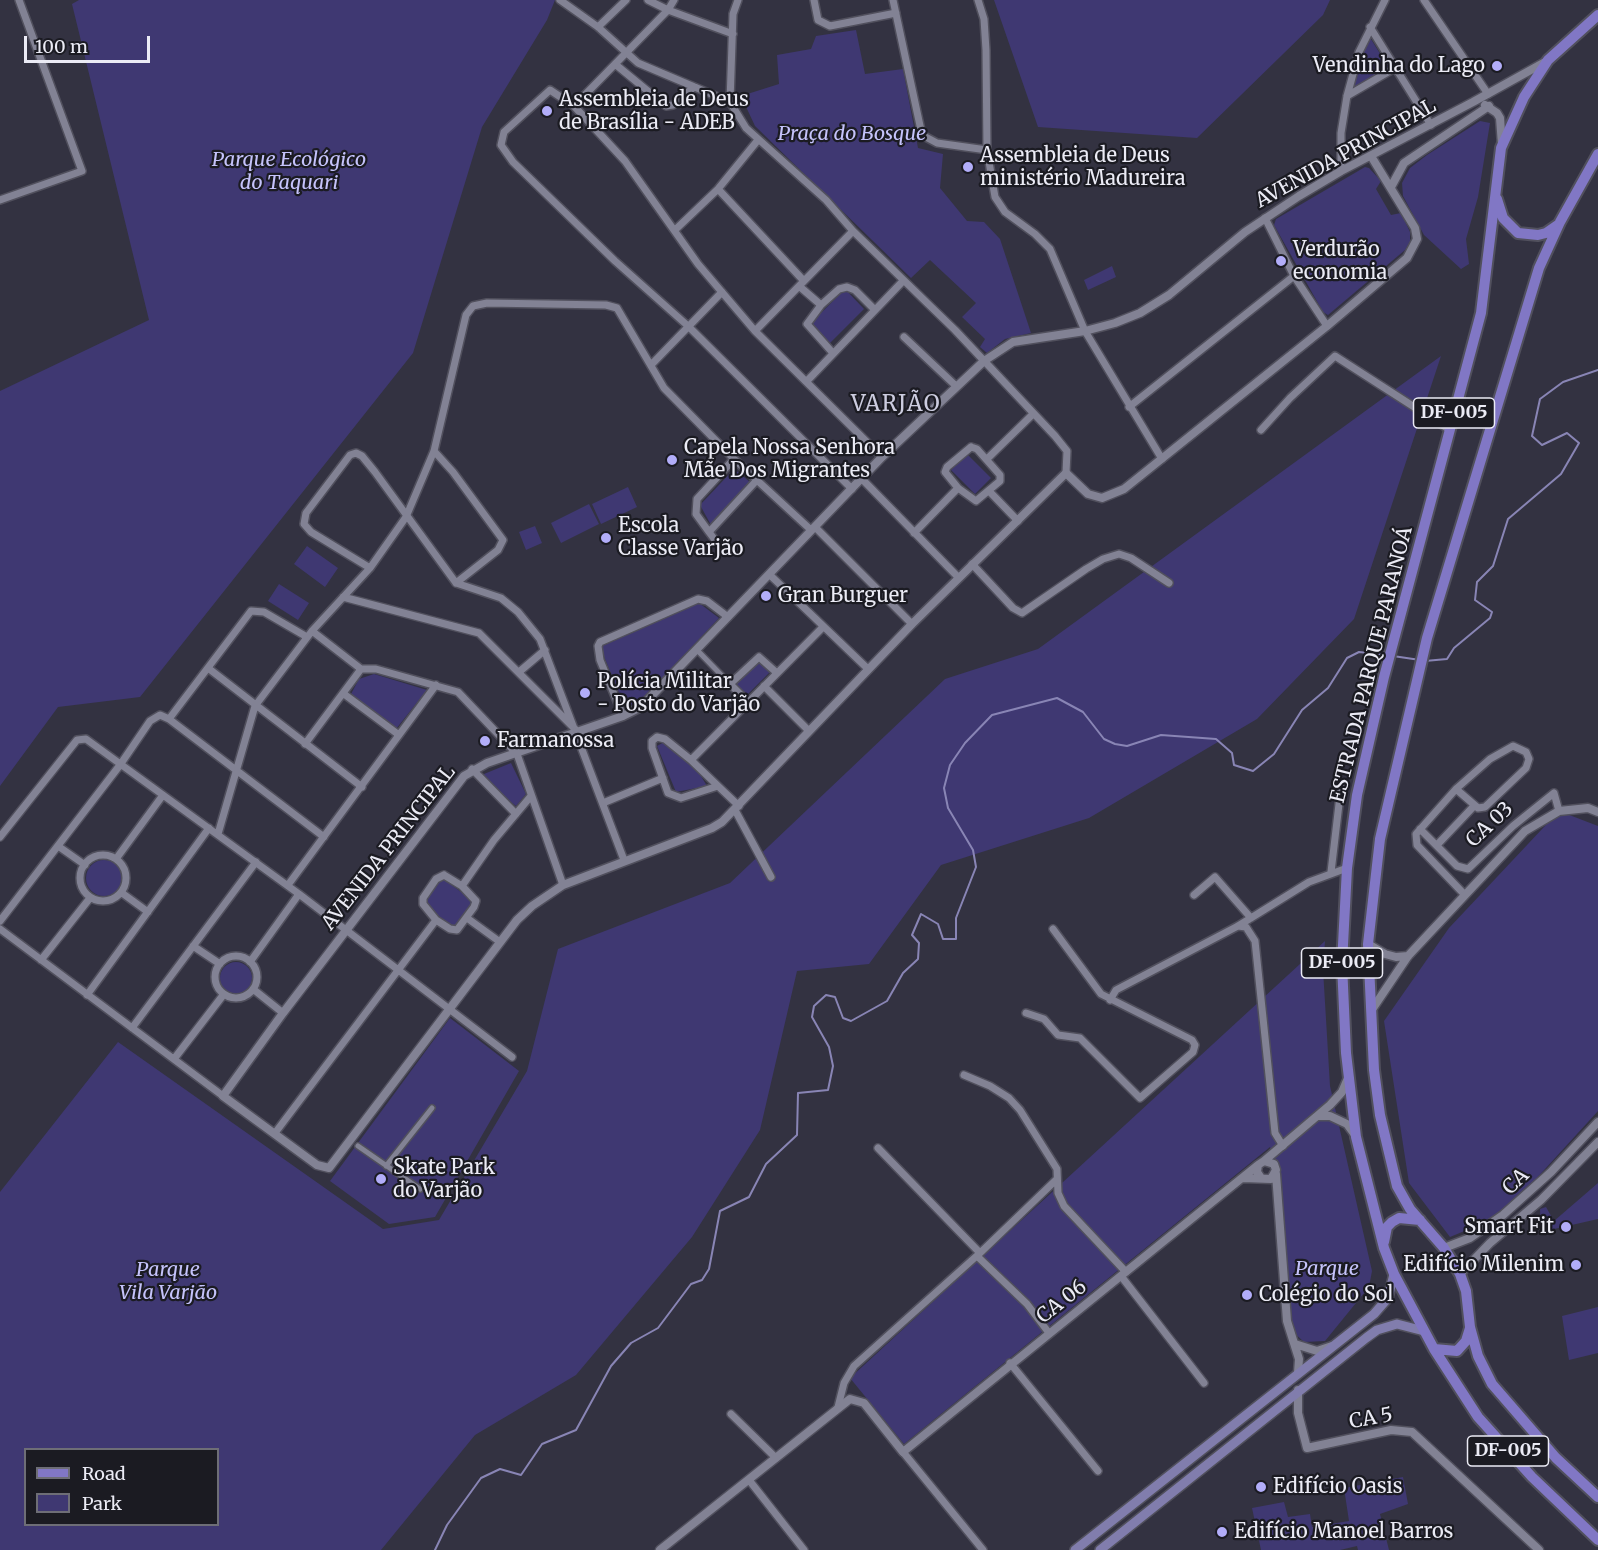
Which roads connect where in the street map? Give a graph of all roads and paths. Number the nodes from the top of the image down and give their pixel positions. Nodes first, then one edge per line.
1 (19, 0) edge
2 (560, 0) edge
3 (626, 0) edge
4 (648, 0) edge
5 (674, 0) edge
6 (738, 0) edge
7 (814, 0) edge
8 (893, 0) edge
9 (978, 0) edge
10 (1385, 0) edge
11 (1424, 0) edge
12 (668, 10) junction
13 (896, 13) junction
14 (1598, 17) edge
15 (598, 27) junction
16 (1370, 27) junction
17 (733, 34) junction
18 (625, 54) junction
19 (1548, 60) junction
20 (615, 64) junction
21 (1395, 68) junction
22 (694, 87) junction
23 (1488, 94) junction
24 (1347, 96) junction
25 (730, 102) junction
26 (1473, 102) junction
27 (574, 106) junction
28 (1490, 106) junction
29 (1431, 125) junction
30 (758, 140) junction
31 (1501, 148) junction
32 (987, 150) junction
33 (1598, 154) edge
34 (1371, 156) junction
35 (1341, 171) junction
36 (1391, 187) junction
37 (718, 189) junction
38 (1496, 193) junction
39 (0, 200) edge
40 (1265, 218) junction
41 (1560, 222) junction
42 (675, 230) junction
43 (852, 231) junction
44 (1294, 276) junction
45 (903, 281) junction
46 (801, 283) junction
47 (722, 292) junction
48 (821, 305) junction
49 (874, 309) junction
50 (1327, 326) junction
51 (688, 327) junction
52 (755, 331) junction
53 (1085, 331) junction
54 (904, 337) dead end
55 (832, 352) junction
56 (984, 361) junction
57 (651, 365) junction
58 (807, 381) junction
59 (956, 386) junction
60 (1129, 407) junction
61 (1033, 414) junction
62 (1261, 430) dead end
63 (1450, 430) junction
64 (434, 451) junction
65 (882, 457) junction
66 (734, 459) junction
67 (987, 459) junction
68 (1162, 459) junction
69 (1066, 473) junction
70 (862, 479) junction
71 (757, 480) junction
72 (852, 489) junction
73 (958, 489) junction
74 (989, 491) junction
75 (406, 517) junction
76 (1018, 521) junction
77 (813, 529) junction
78 (709, 532) junction
79 (914, 533) junction
80 (718, 544) dead end
81 (972, 564) junction
82 (370, 568) junction
83 (770, 574) junction
84 (958, 578) junction
85 (456, 583) junction
86 (1169, 583) dead end
87 (343, 597) junction
88 (728, 617) junction
89 (912, 624) junction
90 (823, 627) junction
91 (309, 634) junction
92 (696, 649) junction
93 (545, 650) junction
94 (208, 668) junction
95 (362, 669) junction
96 (868, 669) junction
97 (519, 672) junction
98 (777, 673) junction
99 (730, 684) junction
100 (436, 686) junction
101 (764, 686) junction
102 (344, 694) junction
103 (748, 702) junction
104 (255, 706) junction
105 (623, 717) junction
106 (169, 719) junction
107 (809, 731) junction
108 (577, 732) junction
109 (399, 735) junction
110 (305, 744) junction
111 (517, 754) junction
112 (691, 760) junction
113 (120, 765) junction
114 (472, 769) junction
115 (236, 771) junction
116 (663, 778) junction
117 (718, 786) junction
118 (362, 787) junction
119 (1341, 787) dead end
120 (1456, 789) junction
121 (163, 795) junction
122 (531, 796) junction
123 (603, 803) junction
124 (1474, 806) junction
125 (738, 807) junction
126 (1558, 811) junction
127 (1598, 812) edge
128 (516, 814) junction
129 (209, 828) junction
130 (1419, 829) junction
131 (218, 834) junction
132 (0, 837) edge
133 (324, 837) junction
134 (1437, 845) junction
135 (58, 846) junction
136 (116, 859) junction
137 (624, 860) junction
138 (256, 862) junction
139 (84, 865) junction
140 (1347, 868) junction
141 (1330, 872) junction
142 (771, 876) dead end
143 (288, 885) junction
144 (563, 885) junction
145 (462, 886) junction
146 (122, 893) junction
147 (299, 894) junction
148 (1194, 894) dead end
149 (1464, 894) junction
150 (90, 898) junction
151 (148, 912) junction
152 (467, 918) junction
153 (1251, 918) junction
154 (436, 920) junction
155 (0, 921) edge
156 (1238, 926) junction
157 (0, 929) edge
158 (1053, 929) dead end
159 (346, 930) junction
160 (500, 942) junction
161 (1368, 944) junction
162 (193, 946) junction
163 (1408, 956) junction
164 (41, 960) junction
165 (250, 962) junction
166 (220, 964) junction
167 (398, 970) junction
168 (254, 989) junction
169 (87, 994) junction
170 (224, 994) junction
171 (1110, 1000) junction
172 (449, 1009) junction
173 (283, 1013) junction
174 (1026, 1013) dead end
175 (1370, 1014) junction
176 (132, 1028) junction
177 (512, 1057) dead end
178 (174, 1059) junction
179 (964, 1075) dead end
180 (1349, 1077) junction
181 (223, 1096) junction
182 (432, 1108) dead end
183 (1318, 1116) junction
184 (1598, 1122) edge
185 (274, 1133) junction
186 (1356, 1137) junction
187 (1598, 1142) edge
188 (358, 1146) dead end
189 (1283, 1146) junction
190 (878, 1148) dead end
191 (1261, 1163) junction
192 (386, 1166) junction
193 (1276, 1174) junction
194 (1243, 1178) junction
195 (1057, 1179) junction
196 (1262, 1179) junction
197 (420, 1189) dead end
198 (1276, 1198) junction
199 (1420, 1220) junction
200 (1384, 1248) junction
201 (1444, 1248) junction
202 (979, 1255) junction
203 (1123, 1274) junction
204 (1394, 1274) junction
205 (1460, 1274) junction
206 (1470, 1327) junction
207 (1424, 1331) junction
208 (1049, 1333) junction
209 (1295, 1344) junction
210 (1332, 1346) junction
211 (1434, 1349) junction
212 (1010, 1364) junction
213 (1298, 1373) junction
214 (1204, 1383) dead end
215 (1298, 1390) junction
216 (1284, 1402) junction
217 (838, 1407) junction
218 (1298, 1413) junction
219 (731, 1414) dead end
220 (903, 1452) junction
221 (776, 1458) junction
222 (1098, 1471) dead end
223 (749, 1480) junction
224 (1598, 1497) edge
225 (1598, 1540) edge
226 (660, 1550) edge
227 (804, 1550) edge
228 (983, 1550) edge
229 (1075, 1550) edge
230 (1100, 1550) edge
231 (1539, 1550) edge

1 - 39 street
2 - 15 street
3 - 15 street
4 - 12 street
5 - 12 street
6 - 17 street
7 - 13 street
8 - 13 street
9 - 32 street
10 - 16 street
11 - 23 street
12 - 17 street
12 - 18 street
13 - 32 street
14 - 19 main road, ESTRADA PARQUE PARANOÁ / DF-005
15 - 18 street
16 - 21 street
16 - 24 street
17 - 25 street
18 - 20 street
18 - 22 street
19 - 23 street, AVENIDA PRINCIPAL
19 - 31 main road, ESTRADA PARQUE PARANOÁ / DF-005
20 - 22 street
20 - 27 street
21 - 24 street
21 - 29 street
22 - 25 street
23 - 26 street, AVENIDA PRINCIPAL
24 - 35 street
25 - 30 street
26 - 28 street
26 - 29 street, AVENIDA PRINCIPAL
27 - 42 street
27 - 51 street
28 - 31 street
28 - 36 street
29 - 34 street, AVENIDA PRINCIPAL
30 - 37 street
30 - 43 street
31 - 38 main road, ESTRADA PARQUE PARANOÁ / DF-005
32 - 53 street
33 - 41 main road, DF-005
34 - 35 street, AVENIDA PRINCIPAL
34 - 36 street
35 - 40 street, AVENIDA PRINCIPAL
36 - 50 street
37 - 42 street
37 - 46 street
38 - 41 main road
38 - 63 main road, ESTRADA PARQUE PARANOÁ / DF-005
40 - 44 street
40 - 53 street, AVENIDA PRINCIPAL
41 - 161 main road, DF-005
42 - 47 street
43 - 45 street
43 - 46 street
44 - 50 street
44 - 60 street
45 - 49 street
45 - 56 street
46 - 48 street
46 - 52 street
47 - 51 street
47 - 52 street
48 - 49 street
48 - 55 street
49 - 55 street
50 - 68 street
51 - 57 street
51 - 72 street
52 - 58 street
53 - 56 street, AVENIDA PRINCIPAL
53 - 60 street
54 - 59 street
55 - 58 street
56 - 59 street, AVENIDA PRINCIPAL
56 - 61 street
57 - 64 street
57 - 66 street
58 - 65 street
59 - 65 street, AVENIDA PRINCIPAL
60 - 68 street
61 - 67 street
61 - 69 street
62 - 63 street
63 - 140 main road, ESTRADA PARQUE PARANOÁ / DF-005
64 - 75 street
64 - 85 street
65 - 70 street, AVENIDA PRINCIPAL
66 - 71 street
66 - 78 street
67 - 73 street
67 - 74 street
68 - 69 street
69 - 76 street
70 - 72 street, AVENIDA PRINCIPAL
70 - 79 street
71 - 77 street
71 - 78 street
72 - 77 street, AVENIDA PRINCIPAL
73 - 74 street
73 - 79 street
74 - 76 street
75 - 82 street
75 - 82 street
75 - 85 street
76 - 81 street
77 - 83 street, AVENIDA PRINCIPAL
77 - 89 street
78 - 80 street
79 - 84 street
81 - 84 street
81 - 86 street
82 - 87 street
83 - 88 street, AVENIDA PRINCIPAL
83 - 90 street
84 - 89 street
85 - 93 street
87 - 91 street
87 - 97 street
88 - 92 street, AVENIDA PRINCIPAL
88 - 105 street
89 - 96 street
90 - 96 street
90 - 98 street
91 - 94 street
91 - 95 street
91 - 104 street
92 - 99 street
92 - 105 street, AVENIDA PRINCIPAL
93 - 97 street
93 - 108 street
94 - 104 street
94 - 106 street
95 - 100 street
95 - 102 street
96 - 107 street
97 - 108 street
98 - 99 street
98 - 101 street
99 - 103 street
100 - 109 street
100 - 111 street
101 - 103 street
101 - 107 street
102 - 109 street
102 - 110 street
103 - 112 street
104 - 110 street
104 - 115 street
105 - 108 street, AVENIDA PRINCIPAL
106 - 113 street
106 - 115 street
107 - 125 street
108 - 111 street, AVENIDA PRINCIPAL
108 - 123 street
109 - 118 street
110 - 118 street
111 - 114 street, AVENIDA PRINCIPAL
111 - 122 street
112 - 116 street
112 - 117 street
113 - 121 street
113 - 132 street
113 - 135 street
114 - 128 street
114 - 159 street, AVENIDA PRINCIPAL
115 - 131 street
115 - 133 street
116 - 117 street
116 - 123 street
117 - 125 street
118 - 133 street
119 - 141 street
120 - 124 street, CA 03
120 - 124 street, CA 03
120 - 130 street, CA 03
121 - 129 street
121 - 136 street
122 - 128 street
122 - 144 street
123 - 137 street
124 - 134 street, CA 03
125 - 137 street
125 - 142 street
126 - 127 street, CA 03
126 - 134 street, CA 03
126 - 149 street, CA 03
128 - 145 street
129 - 131 street
129 - 151 street
130 - 134 street, CA 03
130 - 149 street
131 - 138 street
133 - 143 street
135 - 139 street
135 - 155 street
136 - 139 street
136 - 146 street
137 - 144 street
138 - 143 street
138 - 162 street
139 - 150 street
140 - 141 street
140 - 180 main road, ESTRADA PARQUE PARANOÁ / DF-005
141 - 153 street
143 - 147 street
144 - 160 street
145 - 152 street
145 - 154 street
146 - 150 street
146 - 151 street
147 - 159 street
147 - 165 street
148 - 153 street
149 - 163 street, CA 03
150 - 164 street
151 - 169 street
152 - 154 street
152 - 160 street
153 - 156 street
154 - 167 street
156 - 171 street
156 - 189 street
157 - 164 street
158 - 171 street
159 - 167 street
159 - 173 street, AVENIDA PRINCIPAL
160 - 172 street
161 - 163 street
161 - 175 main road, DF-005
162 - 166 street
162 - 176 street
163 - 175 street, CA 03
164 - 169 street
165 - 166 street
165 - 168 street
166 - 170 street
167 - 172 street
167 - 185 street
168 - 170 street
168 - 173 street
169 - 176 street
170 - 178 street
171 - 174 street
172 - 177 street
172 - 185 street
173 - 181 street, AVENIDA PRINCIPAL
175 - 199 main road, DF-005
176 - 178 street
178 - 181 street
179 - 195 street
180 - 183 street, CA 06
180 - 186 main road, ESTRADA PARQUE PARANOÁ / DF-005
181 - 185 street
182 - 192 street
183 - 186 street
183 - 189 street, CA 06
184 - 201 street, CA
186 - 200 main road, ESTRADA PARQUE PARANOÁ / DF-005
187 - 205 street, CA
188 - 192 street
189 - 191 street, CA 06
190 - 202 street
191 - 193 street
191 - 194 street, CA 06
191 - 196 street
192 - 197 street
193 - 196 street
193 - 198 street
194 - 196 street
194 - 203 street, CA 06
195 - 202 street
195 - 203 street
196 - 198 street
198 - 209 street
199 - 200 main road
199 - 201 main road, DF-005
200 - 204 main road, ESTRADA PARQUE PARANOÁ / DF-005
201 - 205 main road, DF-005
202 - 208 street
202 - 217 street
203 - 208 street, CA 06
203 - 214 street
204 - 207 main road, ESTRADA PARQUE PARANOÁ / DF-005
204 - 210 main road
205 - 206 main road, DF-005
206 - 211 main road
206 - 224 main road, DF-005
207 - 211 main road, ESTRADA PARQUE PARANOÁ / DF-005
207 - 215 main road
208 - 212 street, CA 06
209 - 210 street
209 - 213 street
210 - 213 main road
211 - 225 main road, ESTRADA PARQUE PARANOÁ / DF-005
212 - 220 street, CA 06
212 - 222 street
213 - 229 main road
215 - 216 main road
215 - 218 street, CA 5
216 - 218 street
216 - 230 main road
217 - 220 street
217 - 221 street
218 - 231 street, CA 5
219 - 221 street
220 - 228 street
221 - 223 street
223 - 226 street
223 - 227 street

